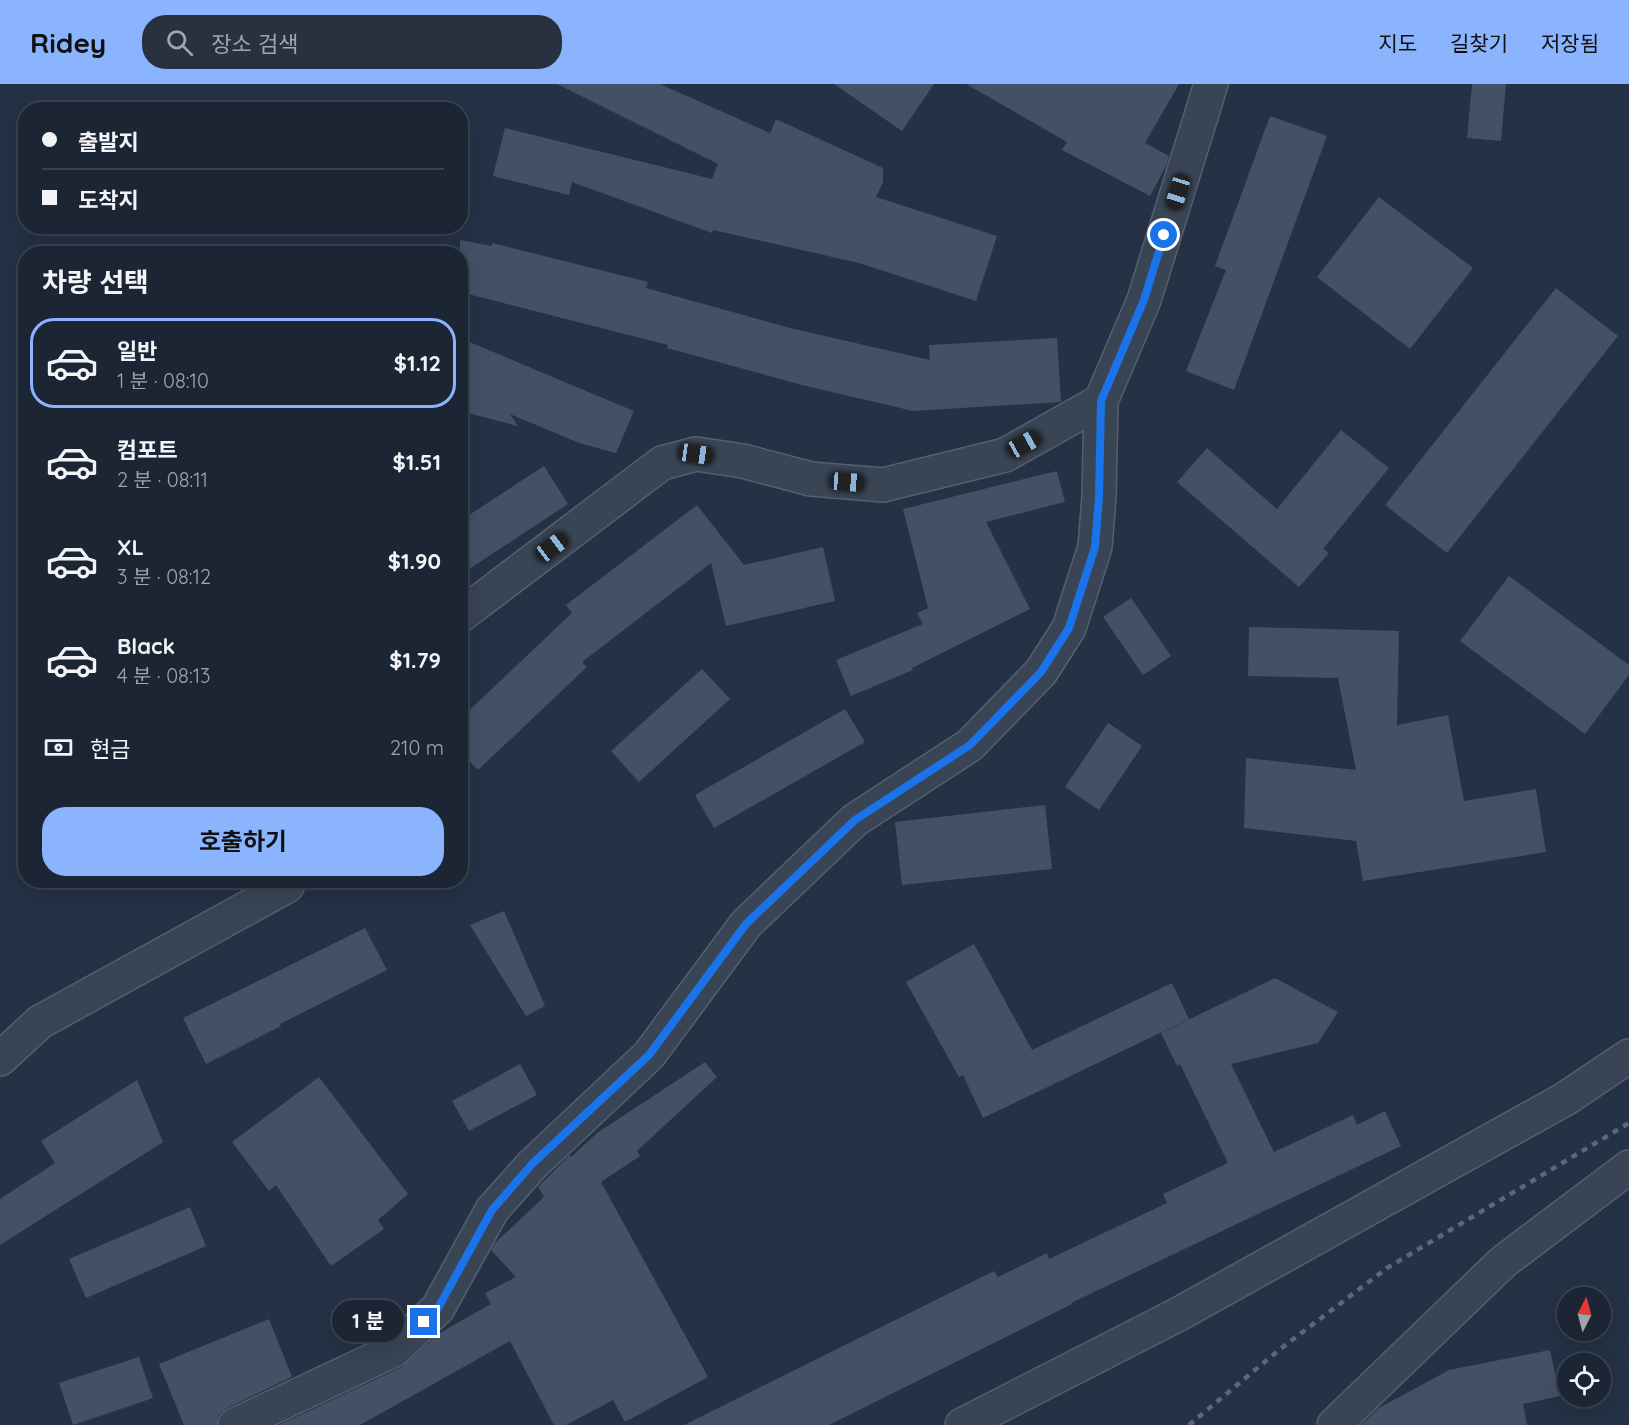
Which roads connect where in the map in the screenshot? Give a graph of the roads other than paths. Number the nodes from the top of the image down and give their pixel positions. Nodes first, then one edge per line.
1 (1211, 84) edge
2 (1101, 401) junction
3 (468, 610) edge
4 (282, 888) edge
5 (1629, 1056) edge
6 (0, 1059) edge
7 (1629, 1167) edge
8 (235, 1425) edge
9 (962, 1425) edge
10 (1334, 1425) edge

1 - 2 street
2 - 3 street
2 - 8 street
4 - 6 street
5 - 9 street
7 - 10 street

